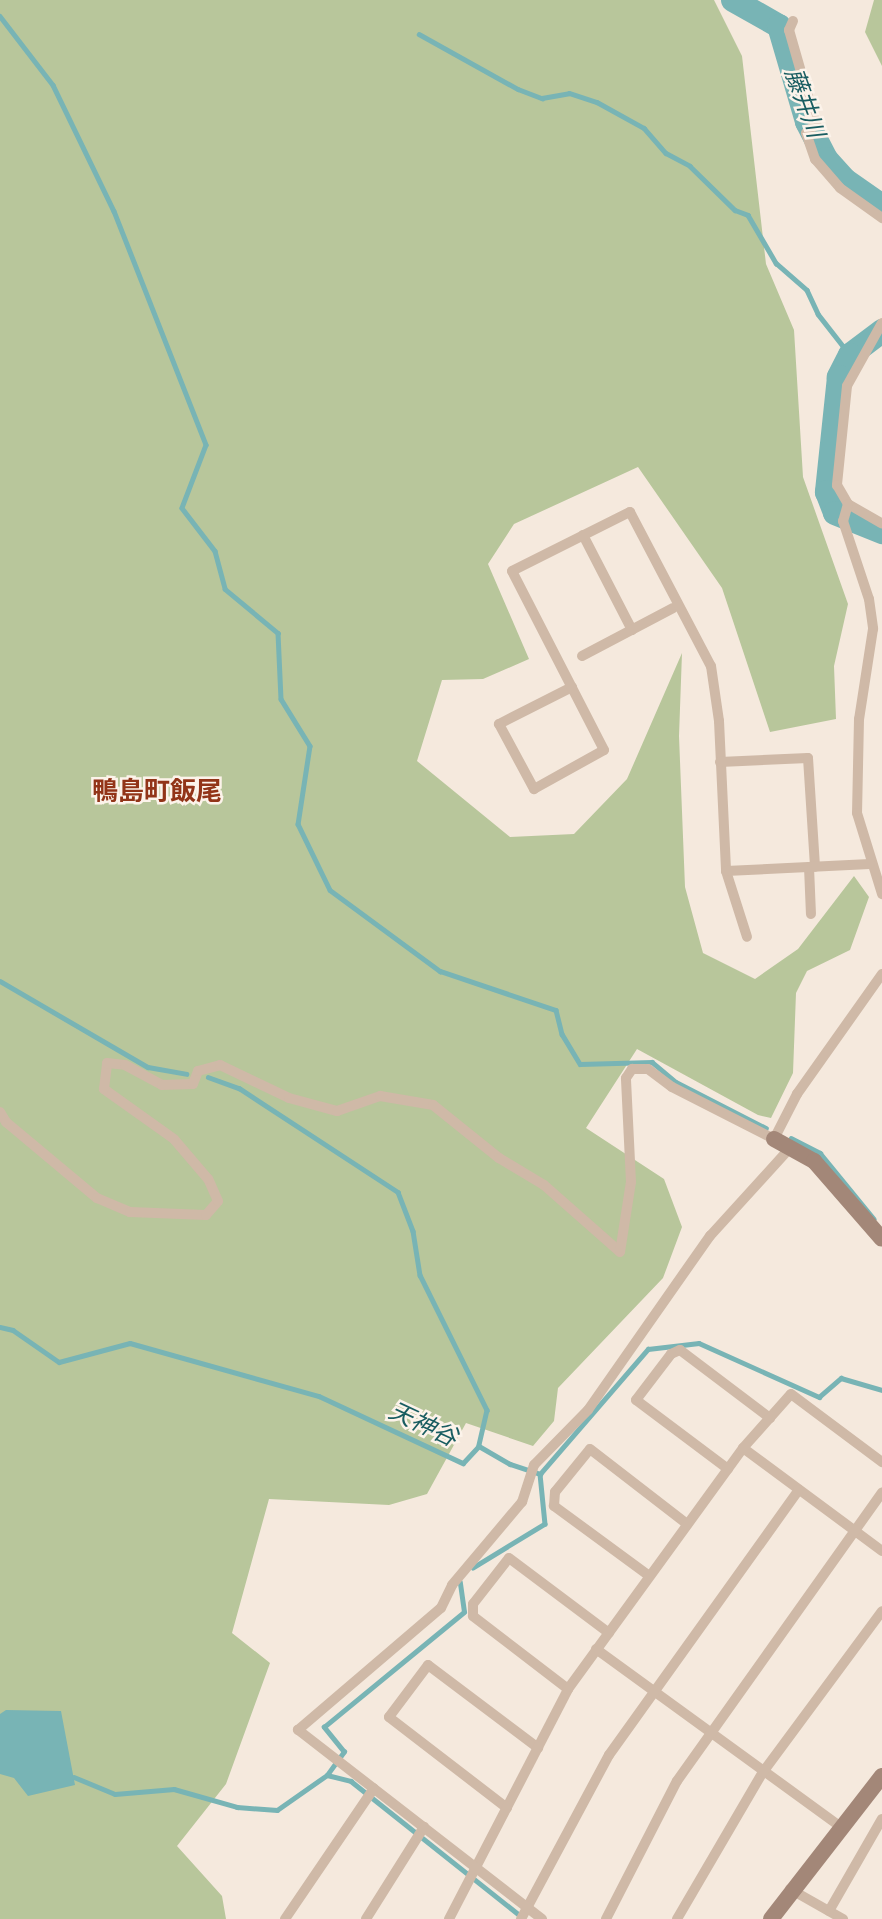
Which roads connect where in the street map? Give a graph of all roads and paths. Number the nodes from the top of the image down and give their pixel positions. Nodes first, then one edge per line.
1 (793, 21) dead end
2 (882, 218) edge
3 (880, 326) edge
4 (845, 512) junction
5 (882, 524) edge
6 (583, 535) junction
7 (673, 608) dead end
8 (632, 630) junction
9 (582, 656) dead end
10 (572, 687) junction
11 (720, 762) junction
12 (870, 864) junction
13 (812, 867) junction
14 (726, 871) junction
15 (882, 894) edge
16 (811, 914) dead end
17 (747, 937) dead end
18 (882, 974) edge
19 (0, 1112) edge
20 (774, 1139) junction
21 (790, 1148) junction
22 (882, 1239) edge
23 (770, 1418) junction
24 (743, 1448) junction
25 (882, 1462) edge
26 (728, 1469) junction
27 (799, 1490) junction
28 (882, 1493) edge
29 (687, 1524) junction
30 (855, 1530) junction
31 (882, 1551) edge
32 (648, 1574) junction
33 (882, 1611) edge
34 (609, 1633) junction
35 (596, 1650) junction
36 (568, 1689) junction
37 (653, 1692) junction
38 (710, 1734) junction
39 (538, 1748) junction
40 (763, 1772) junction
41 (882, 1776) edge
42 (374, 1788) junction
43 (507, 1808) junction
44 (882, 1819) edge
45 (840, 1826) junction
46 (424, 1827) junction
47 (476, 1867) junction
48 (790, 1889) junction
49 (527, 1907) junction
50 (829, 1911) junction
51 (285, 1919) edge
52 (366, 1919) edge
53 (449, 1919) edge
54 (521, 1919) edge
55 (542, 1919) edge
56 (606, 1919) edge
57 (677, 1919) edge
58 (771, 1919) edge
59 (843, 1919) edge

1 - 2 street
3 - 4 street
4 - 5 street
4 - 12 street
6 - 8 street
6 - 10 street
6 - 11 street
7 - 8 street
8 - 9 street
10 - 10 street
11 - 13 street
11 - 14 street
12 - 13 street
12 - 15 street
13 - 14 street
13 - 16 street
14 - 17 street
18 - 20 street
19 - 20 street
20 - 21 street
21 - 22 street
21 - 42 street
23 - 24 street
23 - 25 street
23 - 26 street
24 - 26 street
24 - 27 street
26 - 29 street
27 - 30 street
27 - 37 street
28 - 30 street
29 - 32 street
29 - 32 street
30 - 31 street
30 - 38 street
32 - 34 street
33 - 40 street
34 - 35 street
34 - 36 street
35 - 36 street
35 - 37 street
36 - 39 street
37 - 38 street
37 - 49 street
38 - 40 street
38 - 56 street
39 - 43 street
39 - 43 street
40 - 45 street
40 - 57 street
41 - 45 street
42 - 46 street
42 - 51 street
43 - 47 street
44 - 50 street
45 - 48 street
46 - 47 street
46 - 52 street
47 - 49 street
47 - 53 street
48 - 50 street
48 - 58 street
49 - 54 street
49 - 55 street
50 - 59 street

